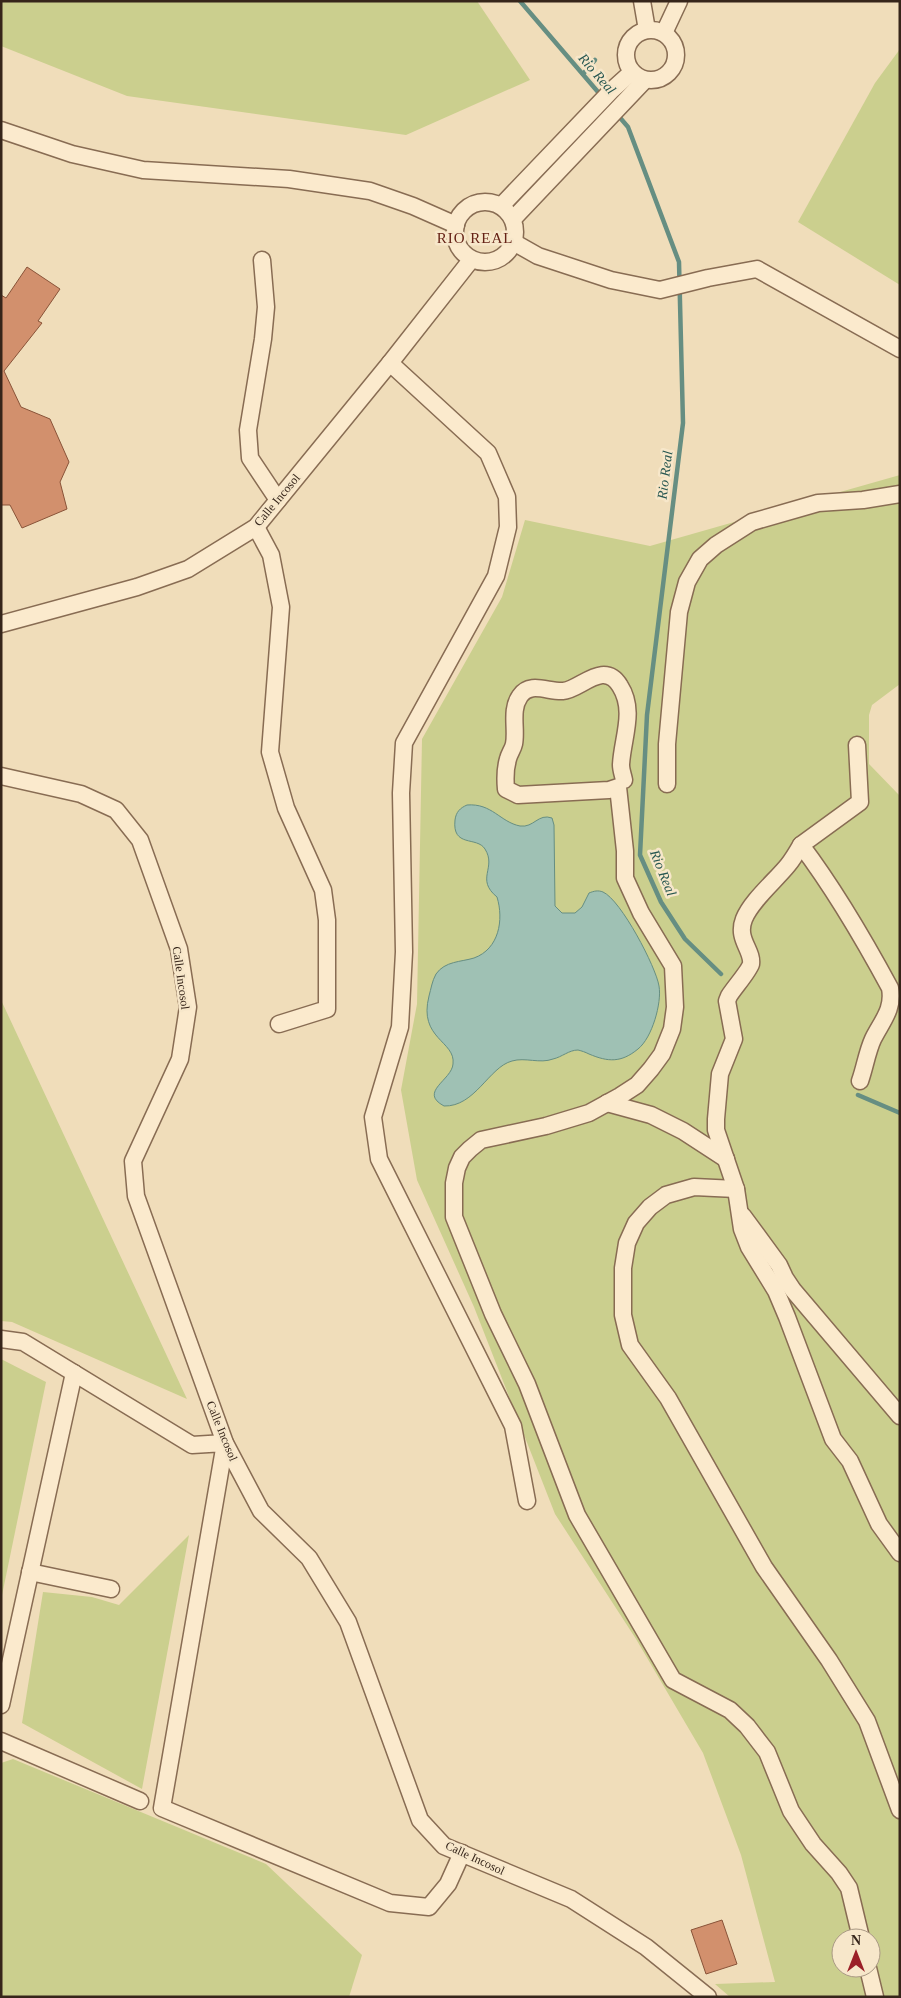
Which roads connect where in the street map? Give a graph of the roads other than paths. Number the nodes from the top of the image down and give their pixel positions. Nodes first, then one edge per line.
1 (642, 1) edge
2 (679, 1) edge
3 (647, 30) junction
4 (664, 34) junction
5 (639, 76) junction
6 (1, 130) edge
7 (501, 206) junction
8 (513, 219) junction
9 (456, 225) junction
10 (515, 243) junction
11 (262, 260) dead end
12 (471, 260) junction
13 (900, 349) edge
14 (390, 363) junction
15 (900, 494) edge
16 (278, 500) junction
17 (256, 527) junction
18 (1, 624) edge
19 (857, 745) dead end
20 (1, 776) edge
21 (624, 780) dead end
22 (667, 784) dead end
23 (801, 845) junction
24 (279, 1024) dead end
25 (860, 1081) dead end
26 (607, 1103) junction
27 (726, 1159) junction
28 (736, 1189) junction
29 (740, 1212) junction
30 (1, 1339) edge
31 (74, 1373) junction
32 (900, 1416) edge
33 (224, 1443) junction
34 (527, 1501) dead end
35 (900, 1553) edge
36 (30, 1572) junction
37 (111, 1589) dead end
38 (1, 1705) edge
39 (1, 1741) edge
40 (140, 1801) dead end
41 (900, 1810) edge
42 (462, 1853) junction
43 (859, 1928) edge
44 (870, 1978) edge
45 (708, 1997) edge
46 (875, 1997) edge

1 - 3 street
2 - 4 street
3 - 4 street
3 - 5 street
4 - 5 street
5 - 7 street
5 - 8 street
6 - 9 street
7 - 8 street
7 - 9 street
8 - 10 street
9 - 12 street
10 - 12 street
10 - 13 street
11 - 16 street
12 - 14 street, Calle Incosol
14 - 16 street, Calle Incosol
14 - 34 street
15 - 22 street
16 - 17 street, Calle Incosol
17 - 18 street, Calle Incosol
17 - 24 street
19 - 23 street
20 - 33 street, Calle Incosol
21 - 26 street
23 - 25 street
23 - 27 street
26 - 27 street
26 - 43 street
27 - 28 street
28 - 29 street
28 - 41 street
29 - 32 street
29 - 35 street
30 - 31 street
31 - 33 street
31 - 36 street
33 - 42 street, Calle Incosol
33 - 42 street
36 - 37 street
36 - 38 street
39 - 40 street
42 - 45 street, Calle Incosol
44 - 46 street

